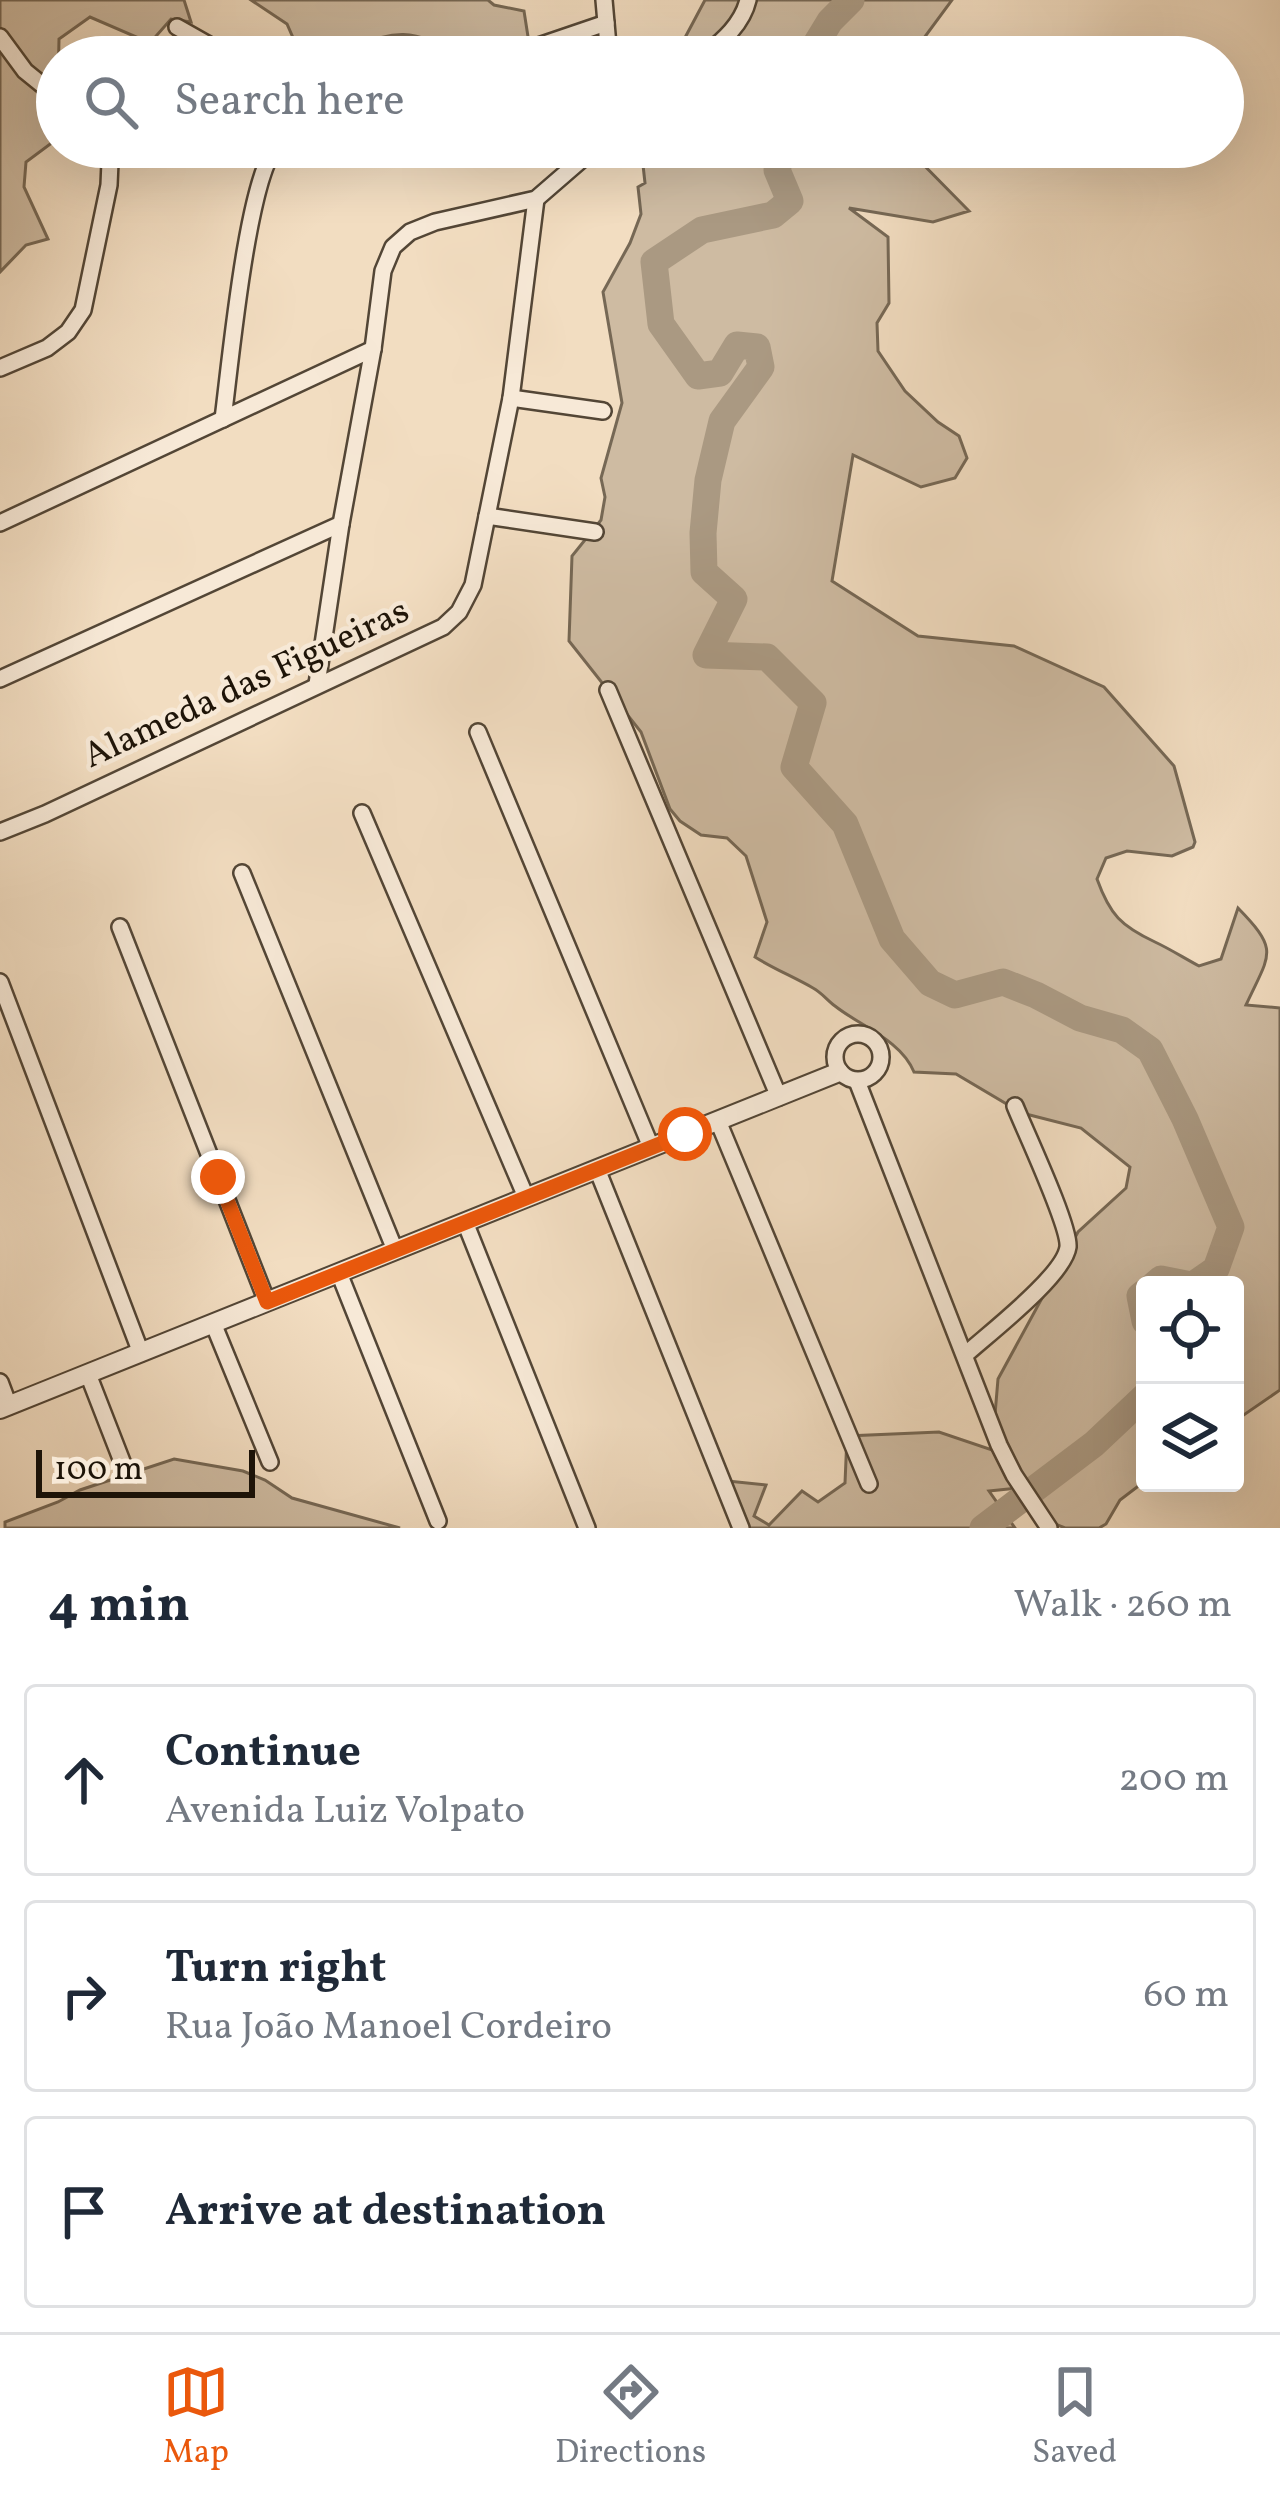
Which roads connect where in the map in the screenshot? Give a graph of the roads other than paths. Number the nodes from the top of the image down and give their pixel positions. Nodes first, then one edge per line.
1 (604, 0) edge
2 (748, 0) edge
3 (606, 23) junction
4 (177, 28) dead end
5 (192, 36) edge
6 (568, 36) edge
7 (607, 36) edge
8 (728, 36) edge
9 (0, 37) edge
10 (36, 80) edge
11 (110, 168) edge
12 (264, 168) edge
13 (572, 168) edge
14 (536, 199) junction
15 (373, 350) junction
16 (0, 368) edge
17 (511, 398) junction
18 (603, 411) dead end
19 (223, 419) junction
20 (487, 516) junction
21 (0, 523) edge
22 (341, 524) junction
23 (595, 532) dead end
24 (0, 679) edge
25 (317, 684) junction
26 (608, 691) dead end
27 (478, 732) dead end
28 (362, 812) dead end
29 (0, 832) edge
30 (242, 873) dead end
31 (120, 927) dead end
32 (0, 982) edge
33 (848, 1077) joint
34 (779, 1096) junction
35 (1015, 1106) dead end
36 (718, 1121) junction
37 (651, 1147) junction
38 (597, 1168) junction
39 (526, 1197) junction
40 (465, 1222) junction
41 (395, 1250) junction
42 (339, 1273) junction
43 (267, 1302) junction
44 (213, 1324) junction
45 (141, 1353) junction
46 (964, 1355) junction
47 (88, 1374) junction
48 (0, 1382) edge
49 (4, 1407) edge
50 (270, 1462) dead end
51 (123, 1464) dead end
52 (869, 1484) dead end
53 (438, 1521) dead end
54 (586, 1528) edge
55 (741, 1528) edge
56 (1049, 1528) edge

1 - 3 street
2 - 8 street
3 - 6 street
3 - 7 street
4 - 5 street
9 - 10 street
11 - 16 street
12 - 19 street
13 - 14 street
14 - 15 street
14 - 17 street, Alameda das Figueiras
15 - 19 street
15 - 22 street
17 - 18 street
17 - 20 street, Alameda das Figueiras
19 - 21 street
20 - 23 street
20 - 25 street, Alameda das Figueiras
22 - 24 street
22 - 25 street
25 - 29 street, Alameda das Figueiras
26 - 34 street
27 - 37 street
28 - 39 street
30 - 41 street
31 - 43 street
32 - 45 street
33 - 34 street
33 - 46 street
34 - 36 street
35 - 46 street
36 - 37 street
36 - 52 street
37 - 38 street
38 - 39 street
38 - 55 street
39 - 40 street
40 - 41 street
40 - 54 street
41 - 42 street
42 - 43 street
42 - 53 street
43 - 44 street
44 - 45 street
44 - 50 street
45 - 47 street
46 - 56 street
47 - 49 street
47 - 51 street
48 - 49 street

